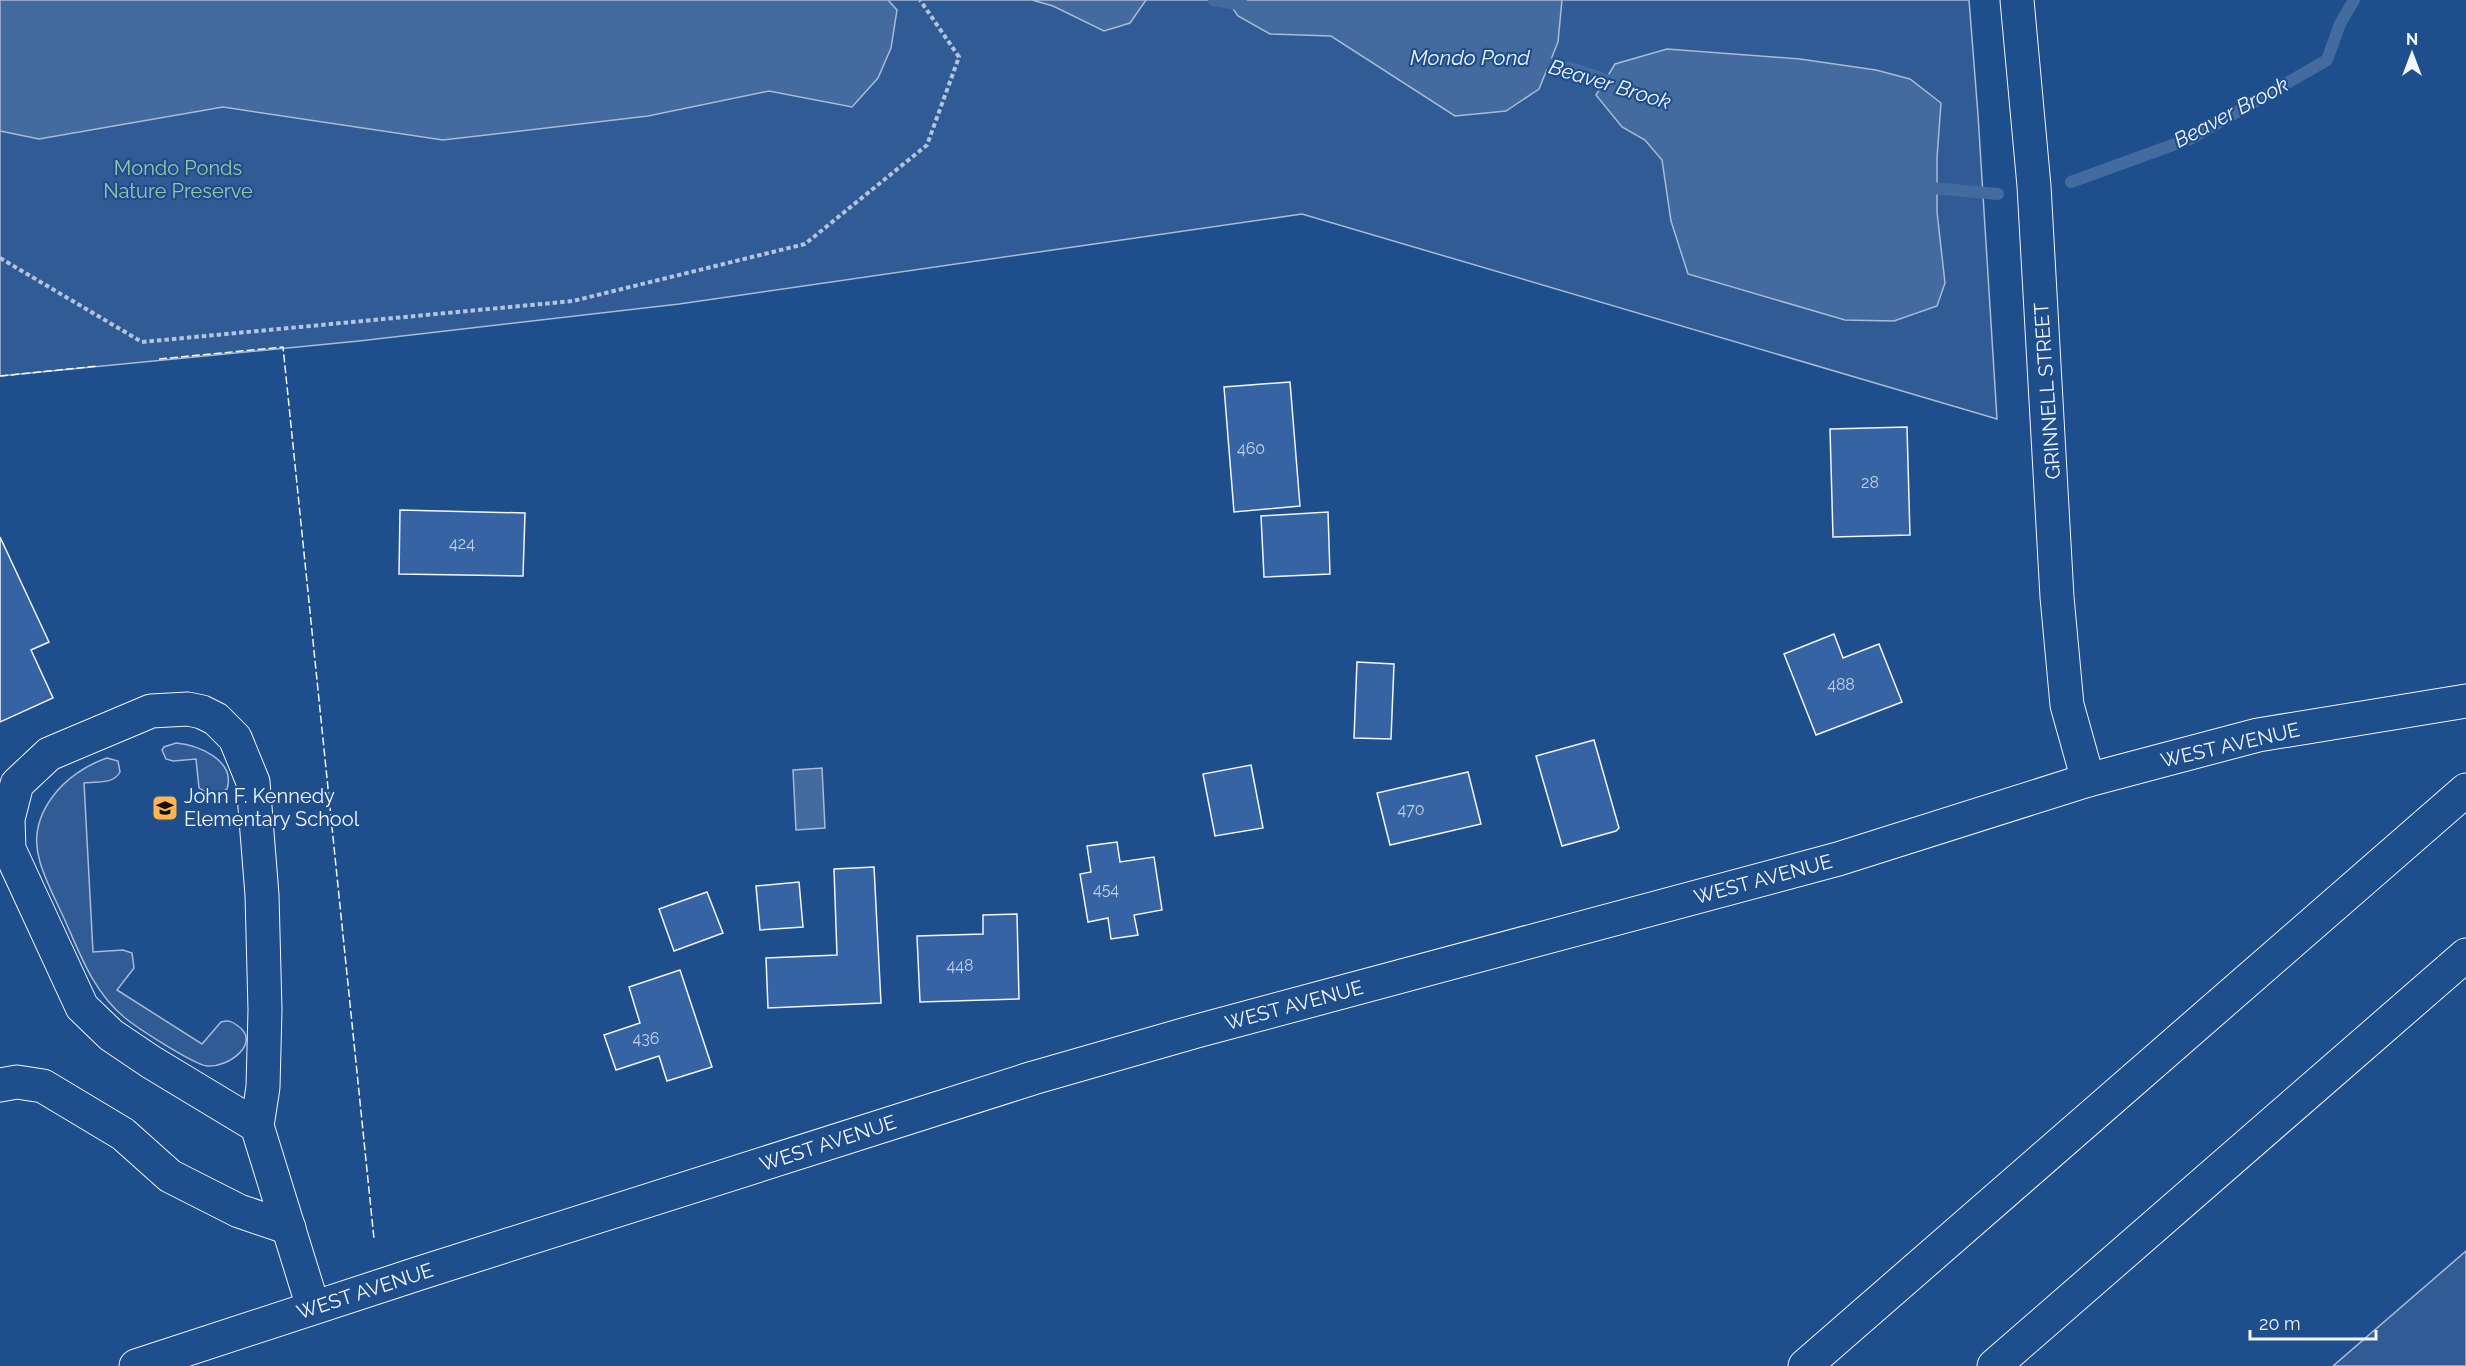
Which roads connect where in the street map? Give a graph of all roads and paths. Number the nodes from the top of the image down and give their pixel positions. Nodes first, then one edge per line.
1 (920, 0) edge
2 (2017, 0) edge
3 (0, 258) edge
4 (2466, 701) edge
5 (2088, 780) junction
6 (2466, 790) edge
7 (2466, 955) edge
8 (0, 1085) edge
9 (257, 1126) junction
10 (289, 1228) junction
11 (313, 1307) junction
12 (136, 1366) edge
13 (1805, 1366) edge
14 (1994, 1366) edge

1 - 3 path
2 - 5 main road, GRINNELL STREET
4 - 5 main road, WEST AVENUE
5 - 11 main road, WEST AVENUE
6 - 13 main road
7 - 14 main road
8 - 10 main road
9 - 9 main road
9 - 10 main road
10 - 11 main road
11 - 12 main road, WEST AVENUE

